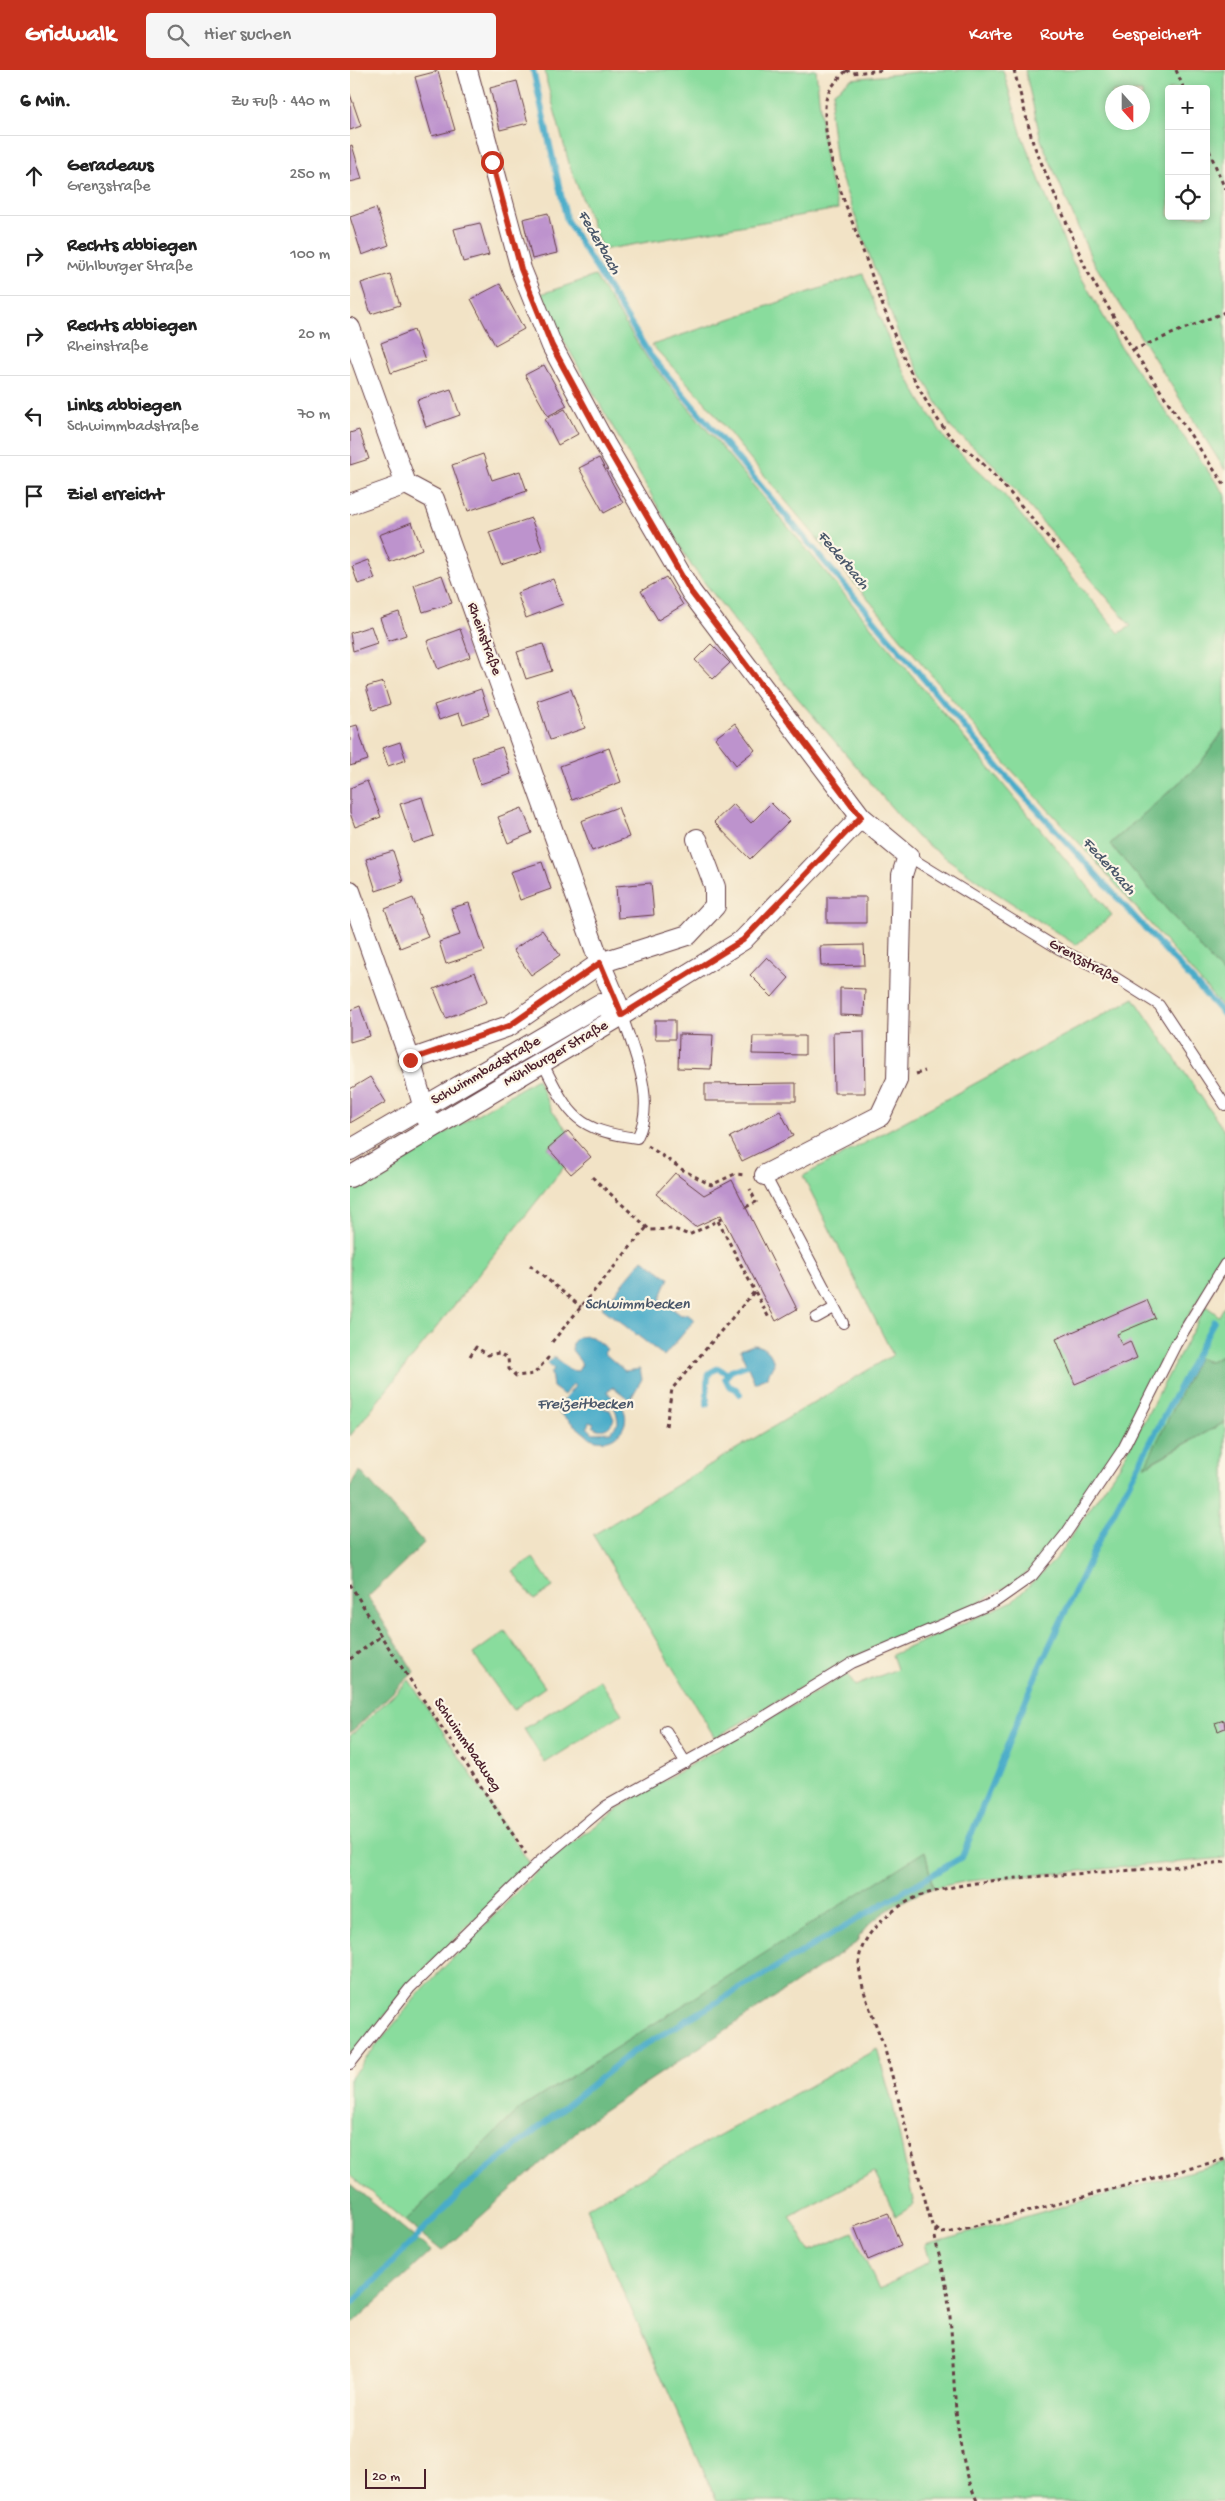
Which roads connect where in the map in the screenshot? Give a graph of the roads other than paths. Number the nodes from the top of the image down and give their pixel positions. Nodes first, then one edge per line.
1 (468, 70) edge
2 (350, 328) edge
3 (406, 484) junction
4 (350, 504) edge
5 (861, 817) junction
6 (697, 839) dead end
7 (908, 856) junction
8 (350, 891) edge
9 (600, 963) junction
10 (622, 1015) junction
11 (410, 1060) junction
12 (542, 1062) junction
13 (1225, 1105) edge
14 (423, 1107) junction
15 (430, 1128) junction
16 (350, 1150) edge
17 (765, 1175) joint
18 (350, 1177) edge
19 (1225, 1264) edge
20 (834, 1308) junction
21 (816, 1318) dead end
22 (843, 1324) dead end
23 (666, 1732) dead end
24 (686, 1763) junction
25 (350, 2064) edge

1 - 5 street, Grenzstraße
2 - 3 street
3 - 4 street
3 - 9 street, Rheinstraße
5 - 7 street, Grenzstraße
5 - 10 street, Mühlburger Straße
6 - 9 street
7 - 13 lane, Grenzstraße
7 - 17 street
8 - 11 street
9 - 10 street, Rheinstraße
9 - 11 street, Schwimmbadstraße
10 - 12 street, Mühlburger Straße
10 - 12 lane
10 - 14 street, Schwimmbadstraße
11 - 14 street
12 - 15 street, Mühlburger Straße
14 - 15 street
14 - 16 street, Schwimmbadstraße
15 - 18 street, Mühlburger Straße
17 - 20 lane
19 - 24 lane
20 - 21 lane
20 - 22 lane
23 - 24 lane
24 - 25 lane

